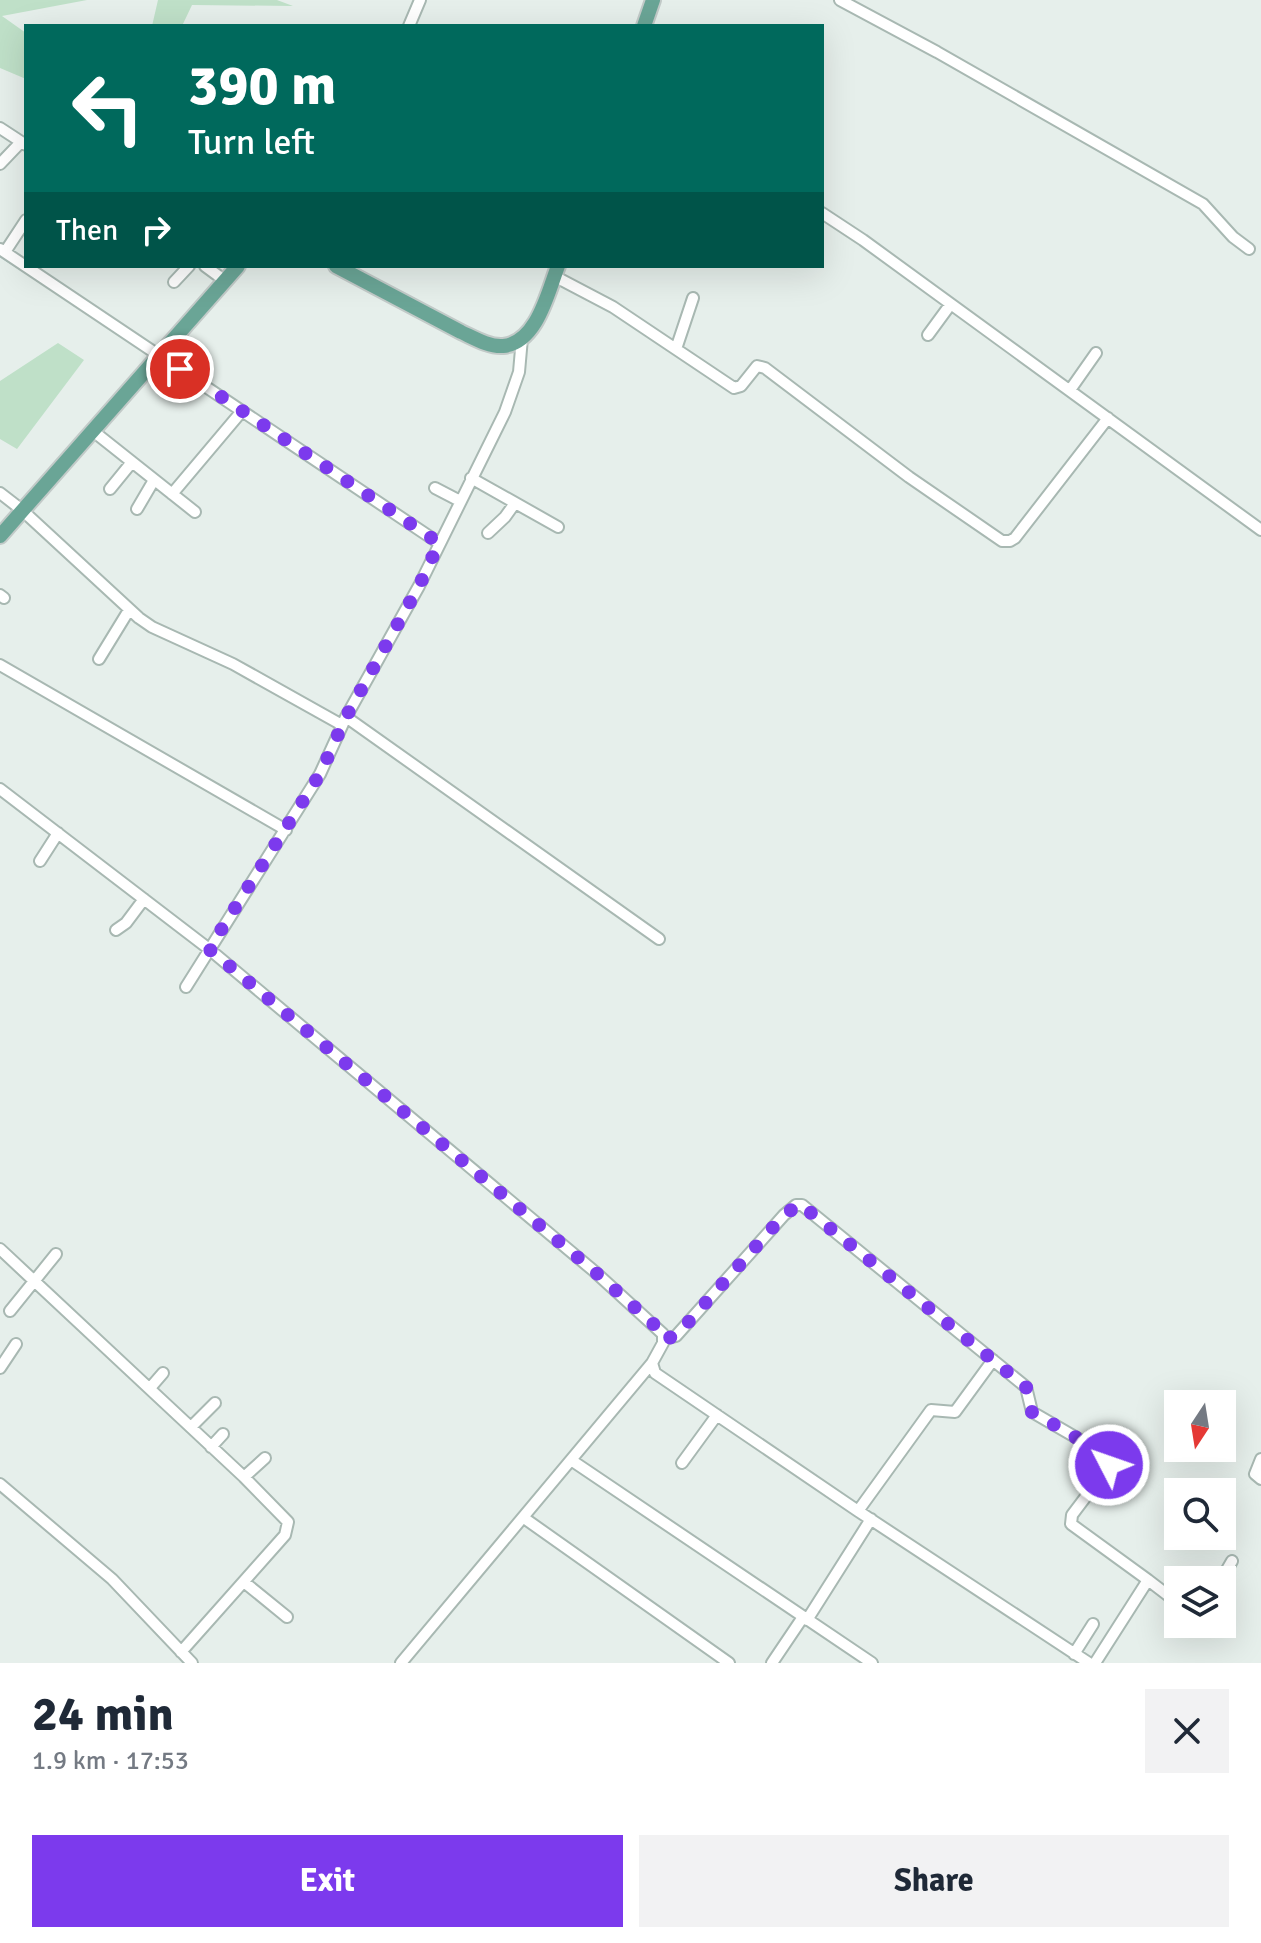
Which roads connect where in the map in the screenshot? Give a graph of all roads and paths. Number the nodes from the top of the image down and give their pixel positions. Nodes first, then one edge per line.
1 (420, 0) edge
2 (653, 0) edge
3 (840, 0) edge
4 (410, 24) edge
5 (645, 24) edge
6 (0, 128) edge
7 (24, 144) edge
8 (0, 164) edge
9 (824, 214) edge
10 (24, 223) edge
11 (1249, 249) dead end
12 (3, 250) edge
13 (24, 264) edge
14 (30, 268) edge
15 (187, 268) edge
16 (208, 268) edge
17 (236, 268) edge
18 (340, 268) edge
19 (556, 271) edge
20 (224, 280) junction
21 (174, 282) dead end
22 (693, 298) dead end
23 (950, 305) junction
24 (928, 335) dead end
25 (522, 338) junction
26 (676, 349) junction
27 (1096, 353) dead end
28 (159, 355) junction
29 (1070, 390) junction
30 (242, 411) junction
31 (1108, 418) junction
32 (93, 431) junction
33 (132, 462) junction
34 (471, 478) junction
35 (154, 480) junction
36 (435, 488) dead end
37 (110, 489) dead end
38 (0, 493) edge
39 (172, 494) junction
40 (460, 501) junction
41 (515, 503) junction
42 (137, 509) dead end
43 (22, 510) junction
44 (195, 512) dead end
45 (558, 527) dead end
46 (1261, 530) edge
47 (488, 533) dead end
48 (0, 536) edge
49 (439, 543) junction
50 (129, 610) junction
51 (99, 659) dead end
52 (0, 665) edge
53 (344, 721) junction
54 (0, 789) edge
55 (286, 830) junction
56 (58, 833) junction
57 (40, 861) dead end
58 (144, 899) junction
59 (116, 930) dead end
60 (659, 939) dead end
61 (209, 949) junction
62 (186, 987) dead end
63 (0, 1249) edge
64 (56, 1254) dead end
65 (33, 1279) junction
66 (10, 1311) dead end
67 (664, 1339) junction
68 (16, 1344) dead end
69 (993, 1360) junction
70 (652, 1363) junction
71 (0, 1368) edge
72 (163, 1373) dead end
73 (150, 1388) junction
74 (215, 1403) dead end
75 (717, 1415) junction
76 (191, 1427) junction
77 (223, 1434) dead end
78 (211, 1447) junction
79 (265, 1458) dead end
80 (1261, 1459) edge
81 (571, 1460) junction
82 (682, 1463) dead end
83 (244, 1477) junction
84 (1261, 1479) edge
85 (0, 1484) edge
86 (854, 1508) junction
87 (524, 1518) junction
88 (871, 1519) junction
89 (1232, 1561) dead end
90 (1229, 1566) edge
91 (1148, 1580) junction
92 (244, 1582) junction
93 (1164, 1592) edge
94 (287, 1617) dead end
95 (805, 1619) junction
96 (1093, 1624) dead end
97 (181, 1652) junction
98 (1074, 1654) junction
99 (192, 1663) edge
100 (401, 1663) edge
101 (729, 1663) edge
102 (772, 1663) edge
103 (872, 1663) edge
104 (1089, 1663) edge
105 (1095, 1663) edge

1 - 4 street
2 - 5 main road
3 - 11 street
6 - 7 street
7 - 8 street
9 - 23 street
10 - 12 street
12 - 13 street
14 - 28 street
15 - 21 street
16 - 20 street
17 - 20 main road
18 - 25 main road
19 - 25 main road
19 - 26 street
20 - 28 main road
22 - 26 street
23 - 24 street
23 - 29 street
25 - 34 street
26 - 31 street
27 - 29 street
28 - 30 street
28 - 32 main road
29 - 31 street
30 - 39 street
30 - 49 street
31 - 46 street
32 - 33 street
32 - 43 main road
33 - 35 street
33 - 37 street
34 - 40 street
34 - 41 street
35 - 39 street
35 - 42 street
36 - 40 street
38 - 43 street
39 - 44 street
40 - 49 street
41 - 45 street
41 - 47 street
43 - 48 main road
43 - 50 street
49 - 53 street
50 - 51 street
50 - 53 street
52 - 55 street
53 - 55 street
53 - 60 street
54 - 56 street
55 - 61 street
56 - 57 street
56 - 58 street
58 - 59 street
58 - 61 street
61 - 62 street
61 - 67 street
63 - 65 street
64 - 65 street
65 - 66 street
65 - 73 street
67 - 69 street
67 - 70 street
68 - 71 street
69 - 86 street
69 - 91 street
70 - 75 street
70 - 81 street
72 - 73 street
73 - 76 street
74 - 76 street
75 - 82 street
75 - 86 street
76 - 78 street
77 - 78 street
78 - 83 street
79 - 83 street
80 - 84 street
81 - 87 street
81 - 95 street
83 - 92 street
85 - 97 street
86 - 88 street
87 - 100 street
87 - 101 street
88 - 95 street
88 - 98 street
89 - 90 street
91 - 93 street
91 - 105 street
92 - 94 street
92 - 97 street
95 - 102 street
95 - 103 street
96 - 98 street
97 - 99 street
98 - 104 street

